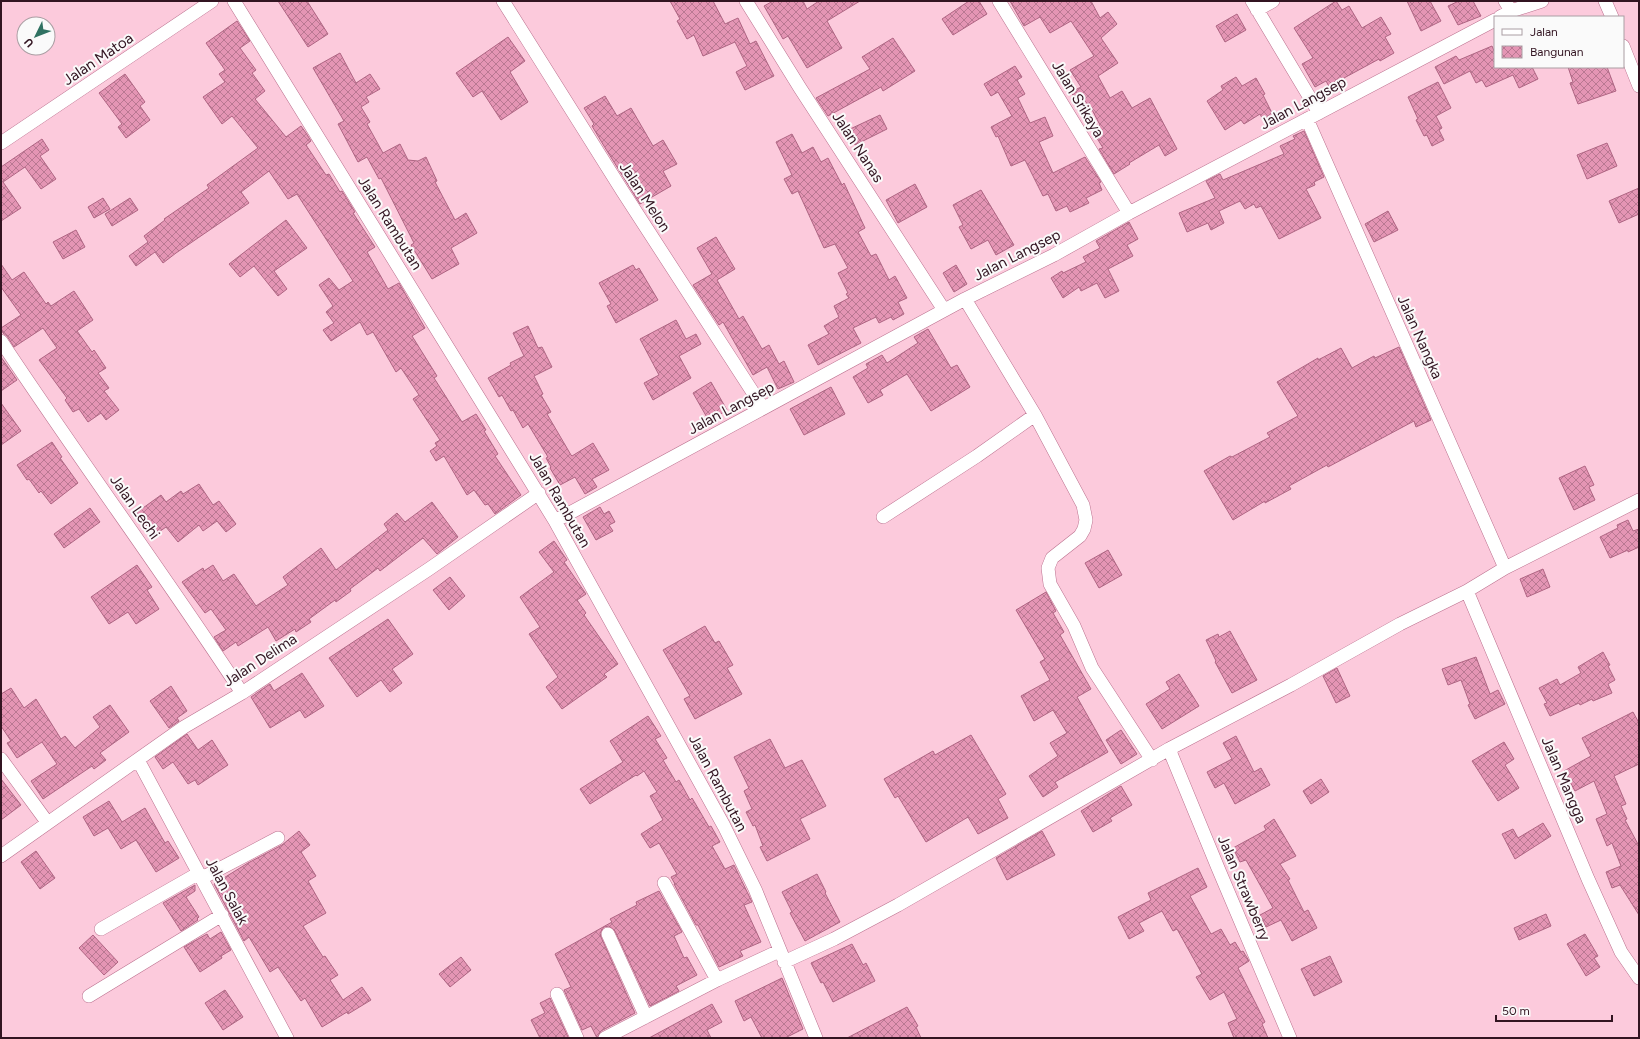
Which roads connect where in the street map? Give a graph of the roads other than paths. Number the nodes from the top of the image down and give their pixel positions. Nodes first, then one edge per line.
1 (212, 1) edge
2 (234, 1) edge
3 (503, 1) edge
4 (746, 1) edge
5 (999, 1) edge
6 (1273, 1) edge
7 (1542, 1) edge
8 (1605, 1) edge
9 (1255, 5) edge
10 (1506, 10) edge
11 (1612, 16) edge
12 (1494, 21) edge
13 (1624, 48) edge
14 (1639, 86) edge
15 (1319, 112) junction
16 (1307, 119) junction
17 (1, 143) edge
18 (1129, 213) junction
19 (965, 299) junction
20 (944, 310) junction
21 (1, 340) edge
22 (763, 408) junction
23 (1035, 415) junction
24 (539, 493) junction
25 (1639, 500) edge
26 (883, 516) dead end
27 (555, 521) junction
28 (1505, 568) junction
29 (1467, 590) junction
30 (242, 693) junction
31 (1170, 749) junction
32 (1, 760) edge
33 (138, 760) junction
34 (1152, 760) junction
35 (47, 822) junction
36 (278, 838) dead end
37 (1, 856) edge
38 (201, 875) junction
39 (664, 883) dead end
40 (222, 915) junction
41 (102, 929) dead end
42 (608, 934) dead end
43 (782, 956) junction
44 (1639, 978) edge
45 (717, 980) junction
46 (557, 994) dead end
47 (89, 996) dead end
48 (646, 1017) junction
49 (287, 1038) edge
50 (577, 1038) edge
51 (605, 1038) edge
52 (816, 1038) edge
53 (1290, 1038) edge

1 - 17 street, Jalan Matoa
2 - 24 street, Jalan Rambutan
3 - 22 street, Jalan Melon
4 - 20 street, Jalan Nanas
5 - 18 street, Jalan Srikaya
6 - 9 street
7 - 10 street
8 - 11 street
9 - 15 street
12 - 15 street, Jalan Langsep
13 - 14 street
15 - 16 street, Jalan Langsep
16 - 18 street, Jalan Langsep
16 - 28 street, Jalan Nangka
18 - 19 street, Jalan Langsep
19 - 20 street, Jalan Langsep
19 - 23 street
20 - 22 street, Jalan Langsep
21 - 30 street, Jalan Lechi
22 - 27 street, Jalan Langsep
23 - 26 street
23 - 34 street
24 - 27 street, Jalan Rambutan
24 - 30 street, Jalan Delima
25 - 28 street
27 - 43 street, Jalan Rambutan
28 - 29 street
29 - 31 street
29 - 44 street, Jalan Mangga
30 - 33 street, Jalan Delima
31 - 34 street
31 - 53 street, Jalan Strawberry
32 - 35 street
33 - 35 street, Jalan Delima
33 - 38 street, Jalan Salak
34 - 43 street
35 - 37 street, Jalan Delima
36 - 38 street
38 - 40 street, Jalan Salak
38 - 41 street
39 - 45 street
40 - 47 street
40 - 49 street, Jalan Salak
42 - 48 street
43 - 45 street
43 - 52 street, Jalan Rambutan
45 - 48 street
46 - 50 street
48 - 51 street

